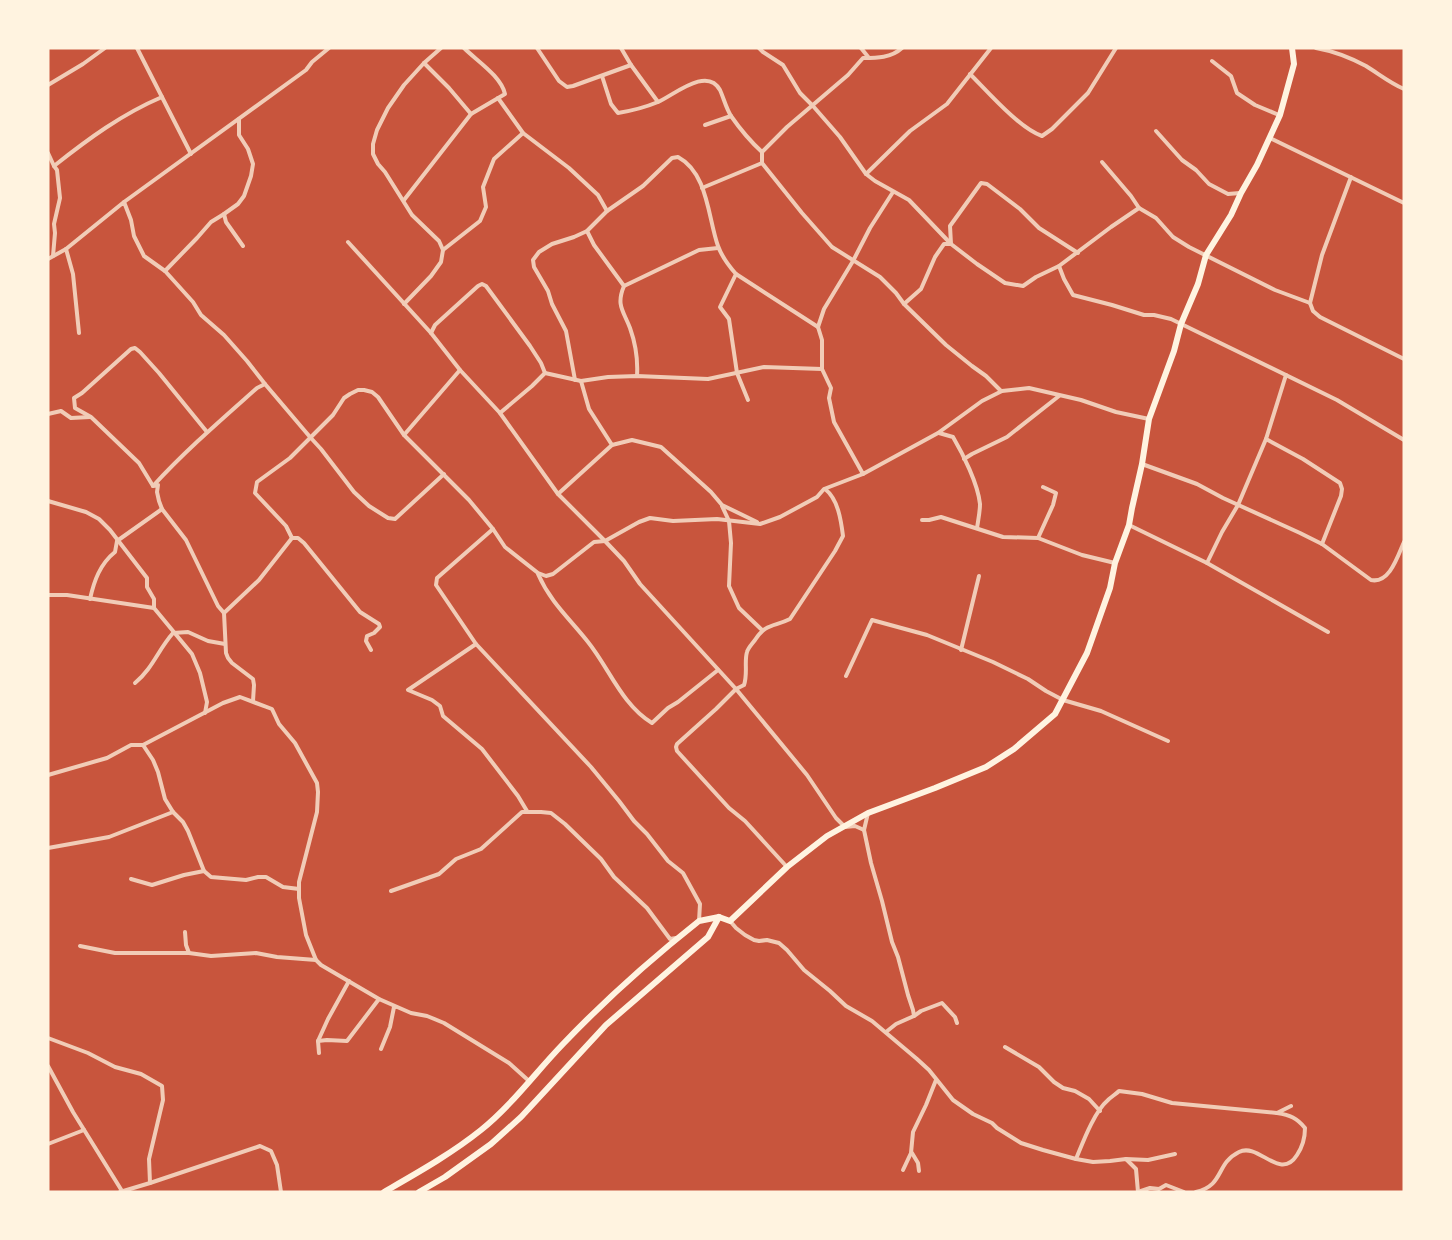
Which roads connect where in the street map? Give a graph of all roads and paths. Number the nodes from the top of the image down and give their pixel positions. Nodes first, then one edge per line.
1 (105, 48) edge
2 (137, 48) edge
3 (329, 48) edge
4 (441, 48) edge
5 (465, 48) edge
6 (537, 48) edge
7 (621, 48) edge
8 (759, 48) edge
9 (861, 48) edge
10 (902, 48) edge
11 (991, 48) edge
12 (1116, 48) edge
13 (1292, 48) edge
14 (1316, 48) edge
15 (870, 58) junction
16 (1212, 61) dead end
17 (424, 63) junction
18 (631, 65) junction
19 (970, 74) junction
20 (602, 76) junction
21 (48, 86) edge
22 (1404, 89) edge
23 (162, 97) junction
24 (498, 98) junction
25 (658, 102) junction
26 (813, 106) junction
27 (471, 114) junction
28 (731, 116) junction
29 (1280, 116) junction
30 (239, 119) junction
31 (705, 125) dead end
32 (1156, 131) dead end
33 (523, 133) junction
34 (1270, 138) junction
35 (762, 152) junction
36 (48, 153) edge
37 (191, 154) junction
38 (1102, 162) dead end
39 (762, 163) junction
40 (54, 166) junction
41 (866, 174) junction
42 (1351, 177) junction
43 (702, 188) junction
44 (893, 192) junction
45 (1241, 193) junction
46 (404, 200) junction
47 (124, 202) junction
48 (1404, 204) edge
49 (1139, 208) junction
50 (607, 211) junction
51 (224, 214) junction
52 (587, 231) junction
53 (348, 242) dead end
54 (951, 244) junction
55 (243, 246) dead end
56 (718, 248) junction
57 (66, 249) junction
58 (443, 250) junction
59 (1078, 253) junction
60 (1206, 255) junction
61 (50, 257) edge
62 (853, 261) junction
63 (1059, 267) junction
64 (165, 271) junction
65 (736, 274) junction
66 (624, 286) junction
67 (1310, 303) junction
68 (404, 304) junction
69 (904, 304) junction
70 (1181, 324) junction
71 (818, 327) junction
72 (79, 333) dead end
73 (430, 333) junction
74 (1404, 359) edge
75 (822, 369) junction
76 (460, 370) junction
77 (544, 373) junction
78 (737, 373) junction
79 (1287, 375) junction
80 (637, 376) junction
81 (575, 380) junction
82 (581, 381) junction
83 (265, 384) junction
84 (1002, 391) junction
85 (1059, 396) junction
86 (748, 400) dead end
87 (500, 413) junction
88 (48, 414) edge
89 (91, 417) junction
90 (1149, 419) junction
91 (207, 432) junction
92 (938, 433) junction
93 (404, 435) junction
94 (310, 437) junction
95 (1266, 439) junction
96 (1404, 440) edge
97 (612, 445) junction
98 (964, 459) junction
99 (1143, 464) junction
100 (444, 474) junction
101 (863, 474) junction
102 (153, 486) junction
103 (1043, 487) dead end
104 (824, 489) junction
105 (558, 494) junction
106 (48, 501) edge
107 (722, 505) junction
108 (1238, 505) junction
109 (162, 509) junction
110 (729, 520) junction
111 (922, 520) dead end
112 (760, 524) junction
113 (1129, 525) junction
114 (977, 528) junction
115 (493, 529) junction
116 (292, 538) junction
117 (1038, 538) junction
118 (117, 541) junction
119 (606, 541) junction
120 (1404, 542) edge
121 (1322, 544) junction
122 (1115, 563) junction
123 (1207, 563) junction
124 (538, 573) junction
125 (979, 576) dead end
126 (48, 595) edge
127 (90, 599) junction
128 (154, 608) junction
129 (224, 613) junction
130 (762, 630) junction
131 (1328, 632) dead end
132 (173, 633) junction
133 (225, 644) junction
134 (476, 644) junction
135 (371, 650) dead end
136 (961, 650) junction
137 (718, 670) junction
138 (846, 676) dead end
139 (135, 683) dead end
140 (736, 688) junction
141 (1063, 700) junction
142 (253, 701) junction
143 (205, 712) junction
144 (1168, 741) dead end
145 (144, 746) junction
146 (48, 775) edge
147 (527, 811) junction
148 (173, 812) junction
149 (868, 813) junction
150 (844, 827) junction
151 (864, 830) junction
152 (48, 848) edge
153 (787, 867) junction
154 (204, 871) junction
155 (131, 879) dead end
156 (299, 889) junction
157 (391, 891) dead end
158 (719, 917) junction
159 (699, 921) junction
160 (730, 921) junction
161 (185, 932) dead end
162 (678, 937) junction
163 (80, 946) dead end
164 (189, 953) junction
165 (316, 960) junction
166 (349, 981) junction
167 (378, 999) junction
168 (397, 1007) junction
169 (914, 1016) junction
170 (957, 1023) dead end
171 (886, 1032) junction
172 (48, 1038) edge
173 (318, 1041) junction
174 (1005, 1047) dead end
175 (381, 1049) dead end
176 (319, 1053) dead end
177 (48, 1066) edge
178 (936, 1079) junction
179 (529, 1082) junction
180 (1291, 1106) dead end
181 (1100, 1110) junction
182 (1277, 1113) junction
183 (84, 1130) junction
184 (48, 1144) edge
185 (911, 1152) junction
186 (1175, 1154) dead end
187 (1076, 1159) junction
188 (1126, 1159) junction
189 (903, 1170) dead end
190 (919, 1171) dead end
191 (150, 1183) junction
192 (121, 1192) edge
193 (281, 1192) edge
194 (384, 1192) edge
195 (419, 1192) edge
196 (1138, 1192) edge
197 (1184, 1192) edge
198 (1196, 1192) edge

1 - 21 street
2 - 23 street
3 - 30 street
4 - 17 street
5 - 24 street
6 - 20 street
7 - 18 street
8 - 26 street
9 - 15 street
10 - 15 street
11 - 19 street
12 - 19 street
13 - 29 main road
14 - 22 street
15 - 26 street
16 - 29 street
17 - 27 street
17 - 46 street
18 - 20 street
18 - 25 street
19 - 41 street
20 - 25 street
23 - 37 street
23 - 40 street
24 - 27 street
24 - 33 street
25 - 28 street
26 - 35 street
26 - 41 street
27 - 46 street
28 - 31 street
28 - 35 street
29 - 34 main road
30 - 37 street
30 - 51 street
32 - 45 street
33 - 50 street
33 - 58 street
34 - 42 street
34 - 45 main road
35 - 39 street
36 - 40 street
37 - 47 street
38 - 49 street
39 - 43 street
39 - 62 street
40 - 61 street
41 - 44 street
42 - 48 street
42 - 67 street
43 - 50 street
43 - 56 street
44 - 54 street
44 - 62 street
45 - 60 main road
46 - 58 street
47 - 57 street
47 - 64 street
49 - 59 street
49 - 60 street
50 - 52 street
51 - 55 street
51 - 64 street
52 - 66 street
52 - 81 street
53 - 68 street
54 - 59 street
54 - 63 street
54 - 69 street
56 - 65 street
56 - 66 street
57 - 61 street
57 - 72 street
58 - 68 street
59 - 63 street
60 - 67 street
60 - 70 main road
62 - 69 street
62 - 71 street
63 - 70 street
64 - 83 street
65 - 71 street
65 - 78 street
66 - 80 street
67 - 74 street
68 - 73 street
69 - 84 street
70 - 79 street
70 - 90 main road
71 - 75 street
73 - 76 street
73 - 77 street
75 - 78 street
75 - 101 street
76 - 87 street
76 - 93 street
77 - 81 street
77 - 87 street
78 - 80 street
78 - 86 street
79 - 95 street
79 - 96 street
80 - 82 street
81 - 82 street
82 - 97 street
83 - 91 street
83 - 94 street
84 - 85 street
84 - 92 street
85 - 90 street
85 - 98 street
87 - 105 street
88 - 89 street
89 - 91 street
89 - 102 street
90 - 99 main road
91 - 102 street
92 - 98 street
92 - 101 street
93 - 94 street
93 - 100 street
94 - 100 street
94 - 116 street
95 - 108 street
95 - 121 street
97 - 105 street
97 - 107 street
98 - 114 street
99 - 108 street
99 - 113 main road
100 - 115 street
101 - 104 street
102 - 109 street
103 - 117 street
104 - 112 street
104 - 130 street
105 - 119 street
106 - 118 street
107 - 110 street
107 - 112 street
108 - 121 street
108 - 123 street
109 - 118 street
109 - 129 street
110 - 112 street
110 - 119 street
110 - 130 street
111 - 114 street
113 - 122 main road
113 - 123 street
114 - 117 street
115 - 124 street
115 - 134 street
116 - 129 street
116 - 135 street
117 - 122 street
118 - 127 street
118 - 128 street
119 - 124 street
119 - 137 street
120 - 121 street
122 - 141 main road
123 - 131 street
124 - 137 street
125 - 136 street
126 - 127 street
127 - 128 street
128 - 132 street
129 - 133 street
130 - 140 street
132 - 133 street
132 - 139 street
132 - 143 street
133 - 142 street
134 - 147 street
134 - 159 street
136 - 138 street
136 - 141 street
137 - 140 street
140 - 150 street
140 - 153 street
141 - 144 street
141 - 149 main road
142 - 143 street
142 - 156 street
143 - 145 street
145 - 146 street
145 - 148 street
147 - 157 street
147 - 162 street
148 - 152 street
148 - 154 street
149 - 150 main road
149 - 151 street
150 - 151 street
150 - 153 main road
151 - 169 street
153 - 160 main road
154 - 155 street
154 - 156 street
156 - 165 street
158 - 159 main road
158 - 160 main road
158 - 195 main road
159 - 162 main road
160 - 171 street
161 - 164 street
162 - 179 main road
163 - 164 street
164 - 165 street
165 - 166 street
166 - 167 street
166 - 173 street
167 - 168 street
167 - 173 street
168 - 175 street
168 - 179 street
169 - 170 street
169 - 171 street
171 - 178 street
172 - 191 street
173 - 176 street
174 - 181 street
177 - 183 street
178 - 185 street
178 - 187 street
179 - 194 main road
180 - 182 street
181 - 182 street
181 - 187 street
182 - 198 street
183 - 184 street
183 - 192 street
185 - 189 street
185 - 190 street
186 - 188 street
187 - 188 street
188 - 196 street
191 - 192 street
191 - 193 street
196 - 197 street

